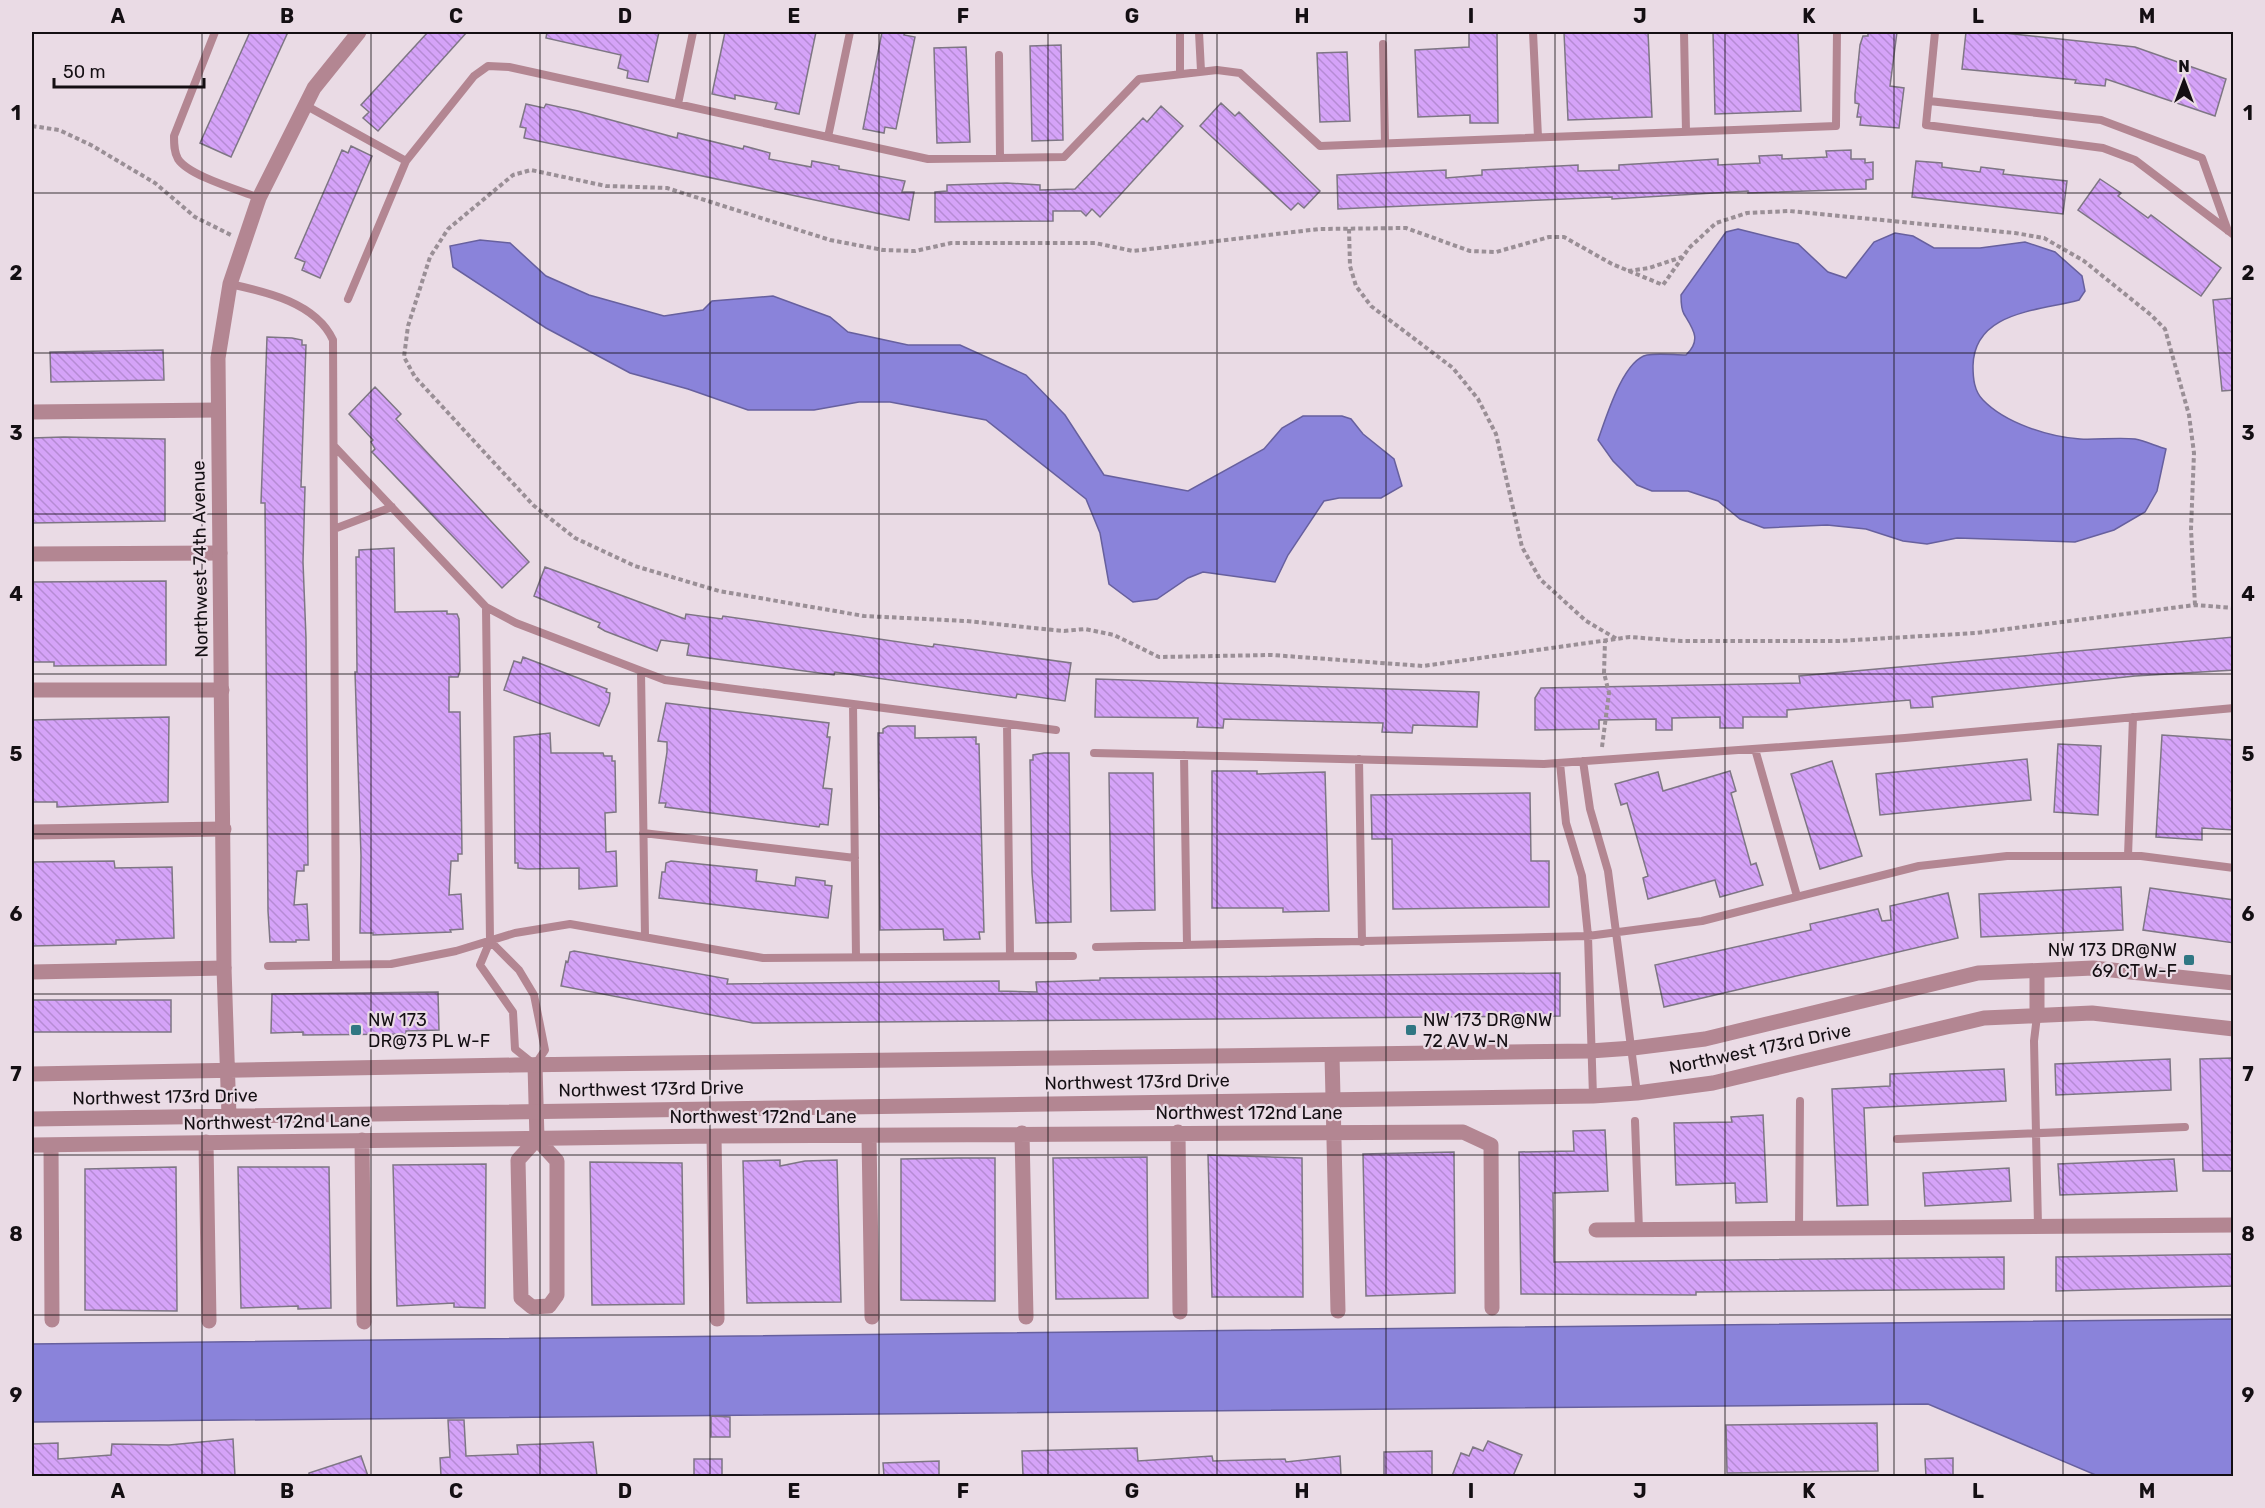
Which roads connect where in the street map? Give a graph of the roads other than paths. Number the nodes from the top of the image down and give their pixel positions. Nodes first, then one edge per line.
1 (215, 32) edge
2 (693, 32) edge
3 (850, 32) edge
4 (1180, 32) edge
5 (1199, 32) edge
6 (1533, 32) edge
7 (1684, 32) edge
8 (1838, 32) edge
9 (1935, 32) edge
10 (357, 33) edge
11 (1383, 44) dead end
12 (999, 55) dead end
13 (1201, 71) junction
14 (1180, 73) junction
15 (1929, 101) junction
16 (678, 104) junction
17 (305, 105) junction
18 (1686, 132) junction
19 (828, 137) junction
20 (1538, 137) junction
21 (1384, 143) junction
22 (1000, 158) junction
23 (406, 161) junction
24 (259, 198) junction
25 (2231, 233) edge
26 (230, 284) junction
27 (348, 299) dead end
28 (218, 410) junction
29 (32, 412) edge
30 (334, 446) junction
31 (392, 507) junction
32 (334, 529) junction
33 (220, 553) junction
34 (32, 554) edge
35 (486, 607) junction
36 (641, 671) junction
37 (32, 690) edge
38 (222, 690) junction
39 (853, 704) junction
40 (2234, 708) edge
41 (2133, 717) junction
42 (1007, 724) junction
43 (1056, 730) dead end
44 (1755, 749) junction
45 (1094, 753) dead end
46 (1184, 755) junction
47 (1359, 759) junction
48 (1584, 761) junction
49 (1560, 763) junction
50 (224, 829) junction
51 (32, 832) edge
52 (643, 833) junction
53 (2128, 856) junction
54 (855, 858) junction
55 (2234, 868) edge
56 (1797, 896) junction
57 (1616, 933) junction
58 (645, 936) junction
59 (1588, 936) junction
60 (490, 941) junction
61 (1362, 942) junction
62 (1187, 945) junction
63 (1096, 947) dead end
64 (1010, 956) junction
65 (1074, 956) dead end
66 (856, 957) junction
67 (336, 965) junction
68 (268, 966) dead end
69 (224, 968) junction
70 (2037, 971) junction
71 (32, 972) edge
72 (2234, 983) edge
73 (2037, 1016) junction
74 (2234, 1029) edge
75 (1633, 1048) junction
76 (1590, 1051) junction
77 (1332, 1055) junction
78 (536, 1065) junction
79 (228, 1071) junction
80 (32, 1074) edge
81 (1637, 1093) junction
82 (1593, 1096) junction
83 (1332, 1099) junction
84 (1800, 1101) dead end
85 (535, 1110) junction
86 (229, 1116) junction
87 (32, 1119) edge
88 (1635, 1121) dead end
89 (2185, 1127) dead end
90 (1178, 1132) junction
91 (1022, 1133) junction
92 (2037, 1133) junction
93 (1334, 1134) junction
94 (714, 1136) junction
95 (869, 1136) junction
96 (537, 1139) junction
97 (1897, 1139) dead end
98 (362, 1140) junction
99 (206, 1142) junction
100 (32, 1145) edge
101 (51, 1145) junction
102 (2234, 1225) edge
103 (2038, 1226) junction
104 (1799, 1228) junction
105 (1596, 1230) dead end
106 (1639, 1230) junction
107 (1492, 1308) dead end
108 (1338, 1311) dead end
109 (1180, 1312) dead end
110 (872, 1317) dead end
111 (1026, 1317) dead end
112 (717, 1319) dead end
113 (52, 1320) dead end
114 (209, 1321) dead end
115 (364, 1322) dead end

1 - 24 lane
2 - 16 lane
3 - 19 lane
4 - 14 lane
5 - 13 lane
6 - 20 lane
7 - 18 lane
8 - 18 lane
9 - 15 lane
10 - 17 street, Northwest 74th Avenue
11 - 21 lane
12 - 22 lane
13 - 14 lane
13 - 21 lane
14 - 22 lane
15 - 25 lane
15 - 25 lane
16 - 19 lane
16 - 23 lane
17 - 23 lane
17 - 24 street, Northwest 74th Avenue
18 - 20 lane
19 - 22 lane
20 - 21 lane
23 - 27 lane
24 - 26 street, Northwest 74th Avenue
26 - 28 street, Northwest 74th Avenue
26 - 30 lane
28 - 29 street
28 - 33 street, Northwest 74th Avenue
30 - 31 lane
30 - 32 lane
31 - 32 lane
31 - 35 lane
32 - 67 lane
33 - 34 street
33 - 38 street, Northwest 74th Avenue
35 - 36 lane
35 - 60 lane
36 - 39 lane
36 - 52 lane
37 - 38 street
38 - 50 street, Northwest 74th Avenue
39 - 42 lane
39 - 54 lane
40 - 41 lane
41 - 44 lane
41 - 53 lane
42 - 43 lane
42 - 64 lane
44 - 48 lane
44 - 56 lane
45 - 46 lane
46 - 47 lane
46 - 62 lane
47 - 49 lane
47 - 61 lane
48 - 49 lane
48 - 57 lane
49 - 59 lane
50 - 51 street
50 - 69 street, Northwest 74th Avenue
52 - 54 lane
52 - 58 lane
53 - 55 lane
53 - 56 lane
54 - 66 lane
56 - 57 lane
57 - 59 lane
57 - 75 lane
58 - 60 lane
58 - 66 lane
59 - 61 lane
59 - 76 lane
60 - 67 lane
60 - 78 lane
60 - 78 lane
61 - 62 lane
62 - 63 lane
64 - 65 lane
64 - 66 lane
67 - 68 lane
69 - 71 street
69 - 79 street, Northwest 74th Avenue
70 - 72 street, Northwest 173rd Drive
70 - 73 street
70 - 75 street, Northwest 173rd Drive
73 - 74 street, Northwest 173rd Drive
73 - 81 street, Northwest 173rd Drive
73 - 92 lane
75 - 76 street, Northwest 173rd Drive
75 - 81 lane
76 - 77 street, Northwest 173rd Drive
76 - 82 lane
77 - 78 street, Northwest 173rd Drive
77 - 83 street
78 - 79 street, Northwest 173rd Drive
78 - 85 street
79 - 80 street, Northwest 173rd Drive
79 - 86 street, Northwest 74th Avenue
81 - 82 street, Northwest 173rd Drive
82 - 83 street, Northwest 173rd Drive
83 - 85 street, Northwest 173rd Drive
83 - 93 street
84 - 104 lane
85 - 86 street, Northwest 173rd Drive
85 - 96 street
86 - 87 street, Northwest 173rd Drive
88 - 106 lane
89 - 92 lane
90 - 91 street, Northwest 172nd Lane
90 - 93 street, Northwest 172nd Lane
90 - 109 street
91 - 95 street, Northwest 172nd Lane
91 - 111 street
92 - 97 lane
92 - 103 lane
93 - 107 street, Northwest 172nd Lane
93 - 108 street
94 - 95 street, Northwest 172nd Lane
94 - 96 street, Northwest 172nd Lane
94 - 112 street
95 - 110 street
96 - 96 street
96 - 98 street, Northwest 172nd Lane
98 - 99 street, Northwest 172nd Lane
98 - 115 street
99 - 101 street, Northwest 172nd Lane
99 - 114 street
100 - 101 street, Northwest 172nd Lane
101 - 113 street
102 - 103 street
103 - 104 street
104 - 106 street
105 - 106 street

